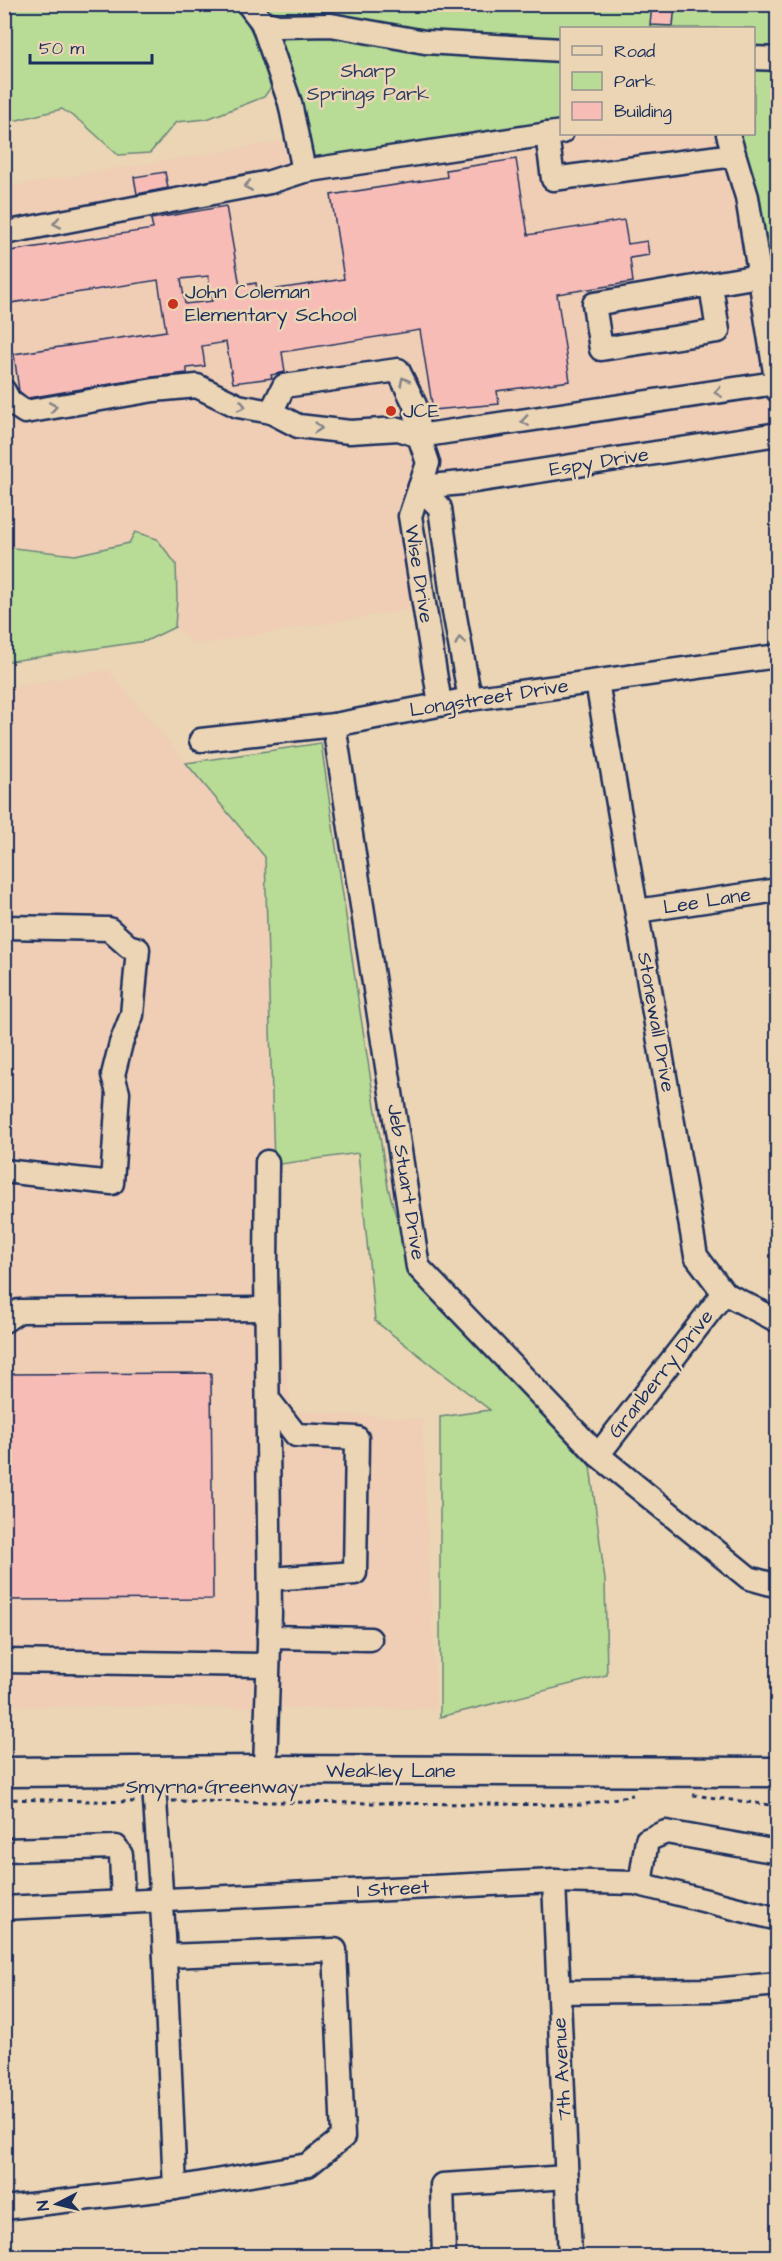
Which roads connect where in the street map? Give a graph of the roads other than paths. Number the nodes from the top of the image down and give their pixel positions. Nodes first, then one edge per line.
1 (248, 4) edge
2 (262, 22) junction
3 (560, 50) edge
4 (755, 58) edge
5 (777, 59) edge
6 (554, 133) edge
7 (731, 144) edge
8 (304, 171) junction
9 (4, 233) edge
10 (759, 276) junction
11 (711, 285) junction
12 (777, 387) edge
13 (4, 391) edge
14 (271, 412) junction
15 (777, 434) edge
16 (419, 436) junction
17 (420, 488) junction
18 (777, 656) edge
19 (597, 682) junction
20 (471, 699) junction
21 (440, 704) junction
22 (334, 725) junction
23 (201, 740) dead end
24 (777, 890) edge
25 (637, 911) junction
26 (4, 927) edge
27 (267, 1162) dead end
28 (4, 1171) edge
29 (724, 1293) junction
30 (267, 1309) junction
31 (4, 1321) edge
32 (777, 1321) edge
33 (268, 1399) junction
34 (598, 1455) junction
35 (270, 1579) junction
36 (777, 1586) edge
37 (269, 1637) junction
38 (370, 1639) dead end
39 (4, 1661) edge
40 (268, 1665) junction
41 (265, 1770) junction
42 (153, 1771) junction
43 (4, 1772) edge
44 (777, 1772) edge
45 (4, 1850) edge
46 (777, 1852) edge
47 (554, 1881) junction
48 (640, 1884) junction
49 (162, 1900) junction
50 (123, 1902) junction
51 (4, 1908) edge
52 (777, 1919) edge
53 (165, 1956) junction
54 (777, 1984) edge
55 (559, 1992) junction
56 (567, 2176) junction
57 (175, 2188) junction
58 (4, 2208) edge
59 (444, 2256) edge
60 (570, 2256) edge

1 - 2 street
2 - 3 street
2 - 8 street
4 - 5 street
6 - 7 street
6 - 8 street
7 - 10 street
8 -> 9 street
10 - 11 street
10 - 12 street
11 - 11 street
12 -> 16 street
13 -> 14 street
14 -> 16 street
16 -> 14 street
15 - 17 street, Espy Drive
16 - 17 street
20 -> 17 street, Wise Drive
17 - 21 street, Wise Drive
18 - 19 street, Longstreet Drive
19 - 20 street, Longstreet Drive
19 - 25 street, Stonewall Drive
20 - 21 street, Longstreet Drive
21 - 22 street, Longstreet Drive
22 - 23 street, Longstreet Drive
22 - 34 street, Jeb Stuart Drive
24 - 25 street, Lee Lane
25 - 29 street, Stonewall Drive
26 - 28 street
27 - 30 street
29 - 32 street, Stonewall Drive
29 - 34 street, Granberry Drive
30 - 31 street
30 - 33 street
33 - 35 street
33 - 35 street
34 - 36 street, Jeb Stuart Drive
35 - 37 street
37 - 38 street
37 - 40 street
39 - 40 street
40 - 41 street
41 - 42 main road, Weakley Lane
41 - 44 main road, Weakley Lane
42 - 43 main road, Weakley Lane
42 - 49 street
45 - 50 street
46 - 48 street
47 - 48 street, I Street
47 - 49 street, I Street
47 - 55 street, 7th Avenue
48 - 52 street, I Street
49 - 50 street, I Street
49 - 53 street
50 - 51 street, I Street
53 - 57 street
53 - 57 street
54 - 55 street
55 - 56 street, 7th Avenue
56 - 59 street
56 - 60 street, 7th Avenue
57 - 58 street

